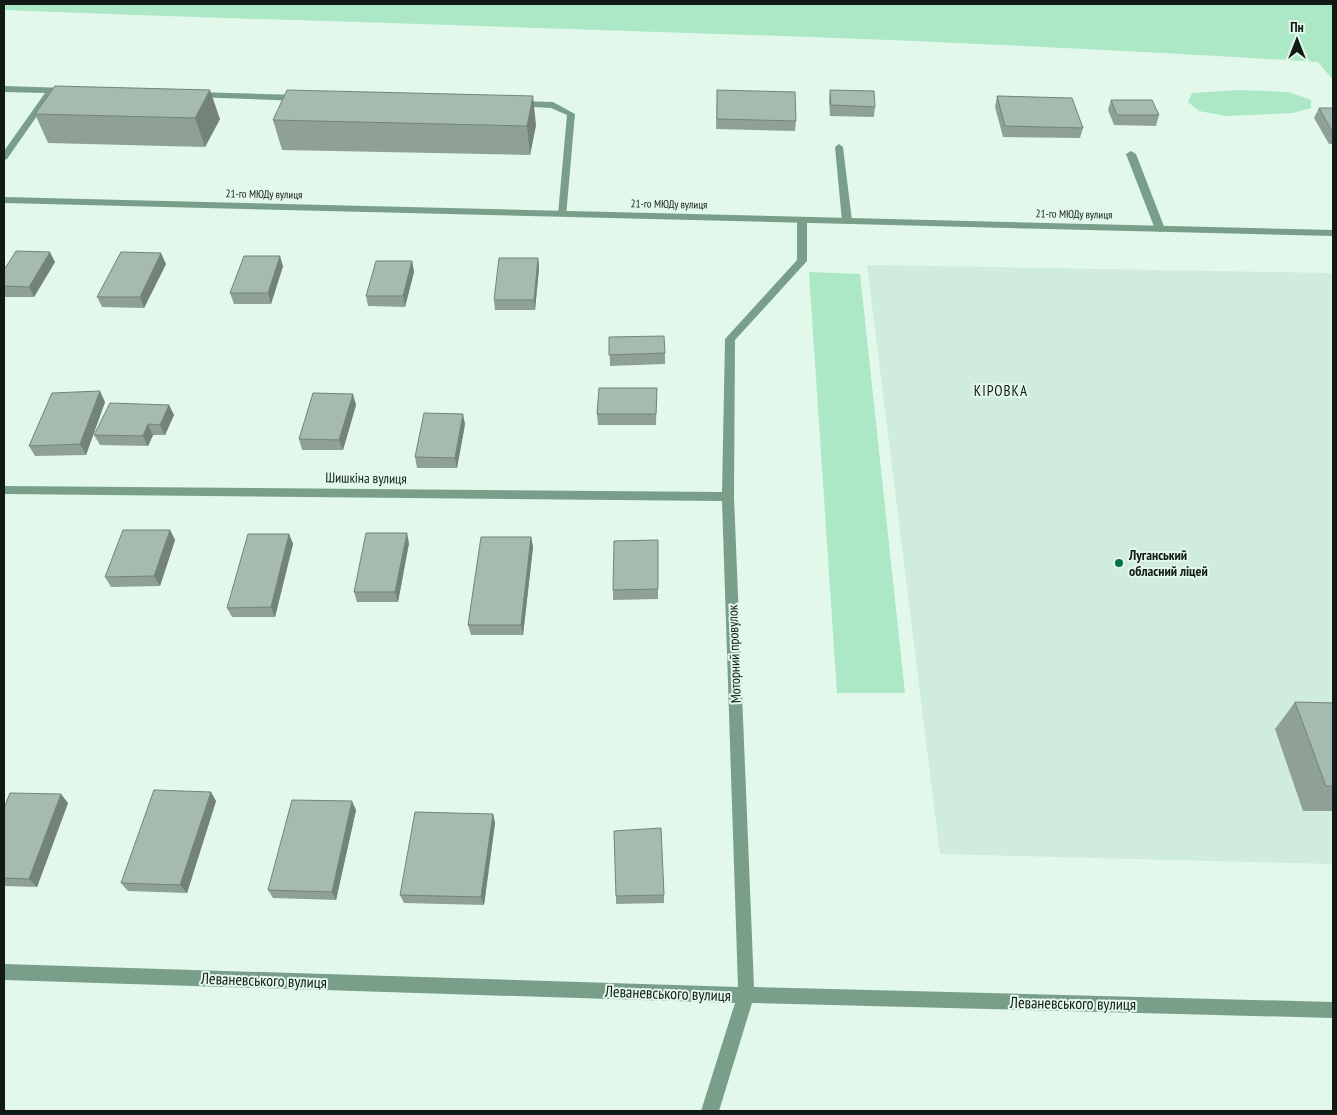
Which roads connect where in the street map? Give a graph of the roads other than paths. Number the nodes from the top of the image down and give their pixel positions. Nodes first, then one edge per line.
1 (4, 89) edge
2 (51, 90) junction
3 (81, 91) edge
4 (189, 94) edge
5 (307, 98) edge
6 (504, 104) edge
7 (839, 147) dead end
8 (1131, 154) dead end
9 (4, 157) edge
10 (4, 200) edge
11 (563, 214) junction
12 (802, 220) junction
13 (847, 221) junction
14 (1160, 229) junction
15 (1333, 233) edge
16 (4, 490) edge
17 (728, 497) junction
18 (4, 972) edge
19 (746, 995) junction
20 (1333, 1010) edge
21 (710, 1111) edge

1 - 2 street
2 - 3 street
2 - 9 street
4 - 5 street
6 - 11 street
7 - 13 street
8 - 14 street
10 - 11 street, 21-го МЮДу вулиця
11 - 12 street, 21-го МЮДу вулиця
12 - 13 street, 21-го МЮДу вулиця
12 - 17 street, Моторний провулок
13 - 14 street, 21-го МЮДу вулиця
14 - 15 street, 21-го МЮДу вулиця
16 - 17 street, Шишкіна вулиця
17 - 19 street, Моторний провулок
18 - 19 street, Леваневського вулиця
19 - 20 street, Леваневського вулиця
19 - 21 street, Моторний провулок

